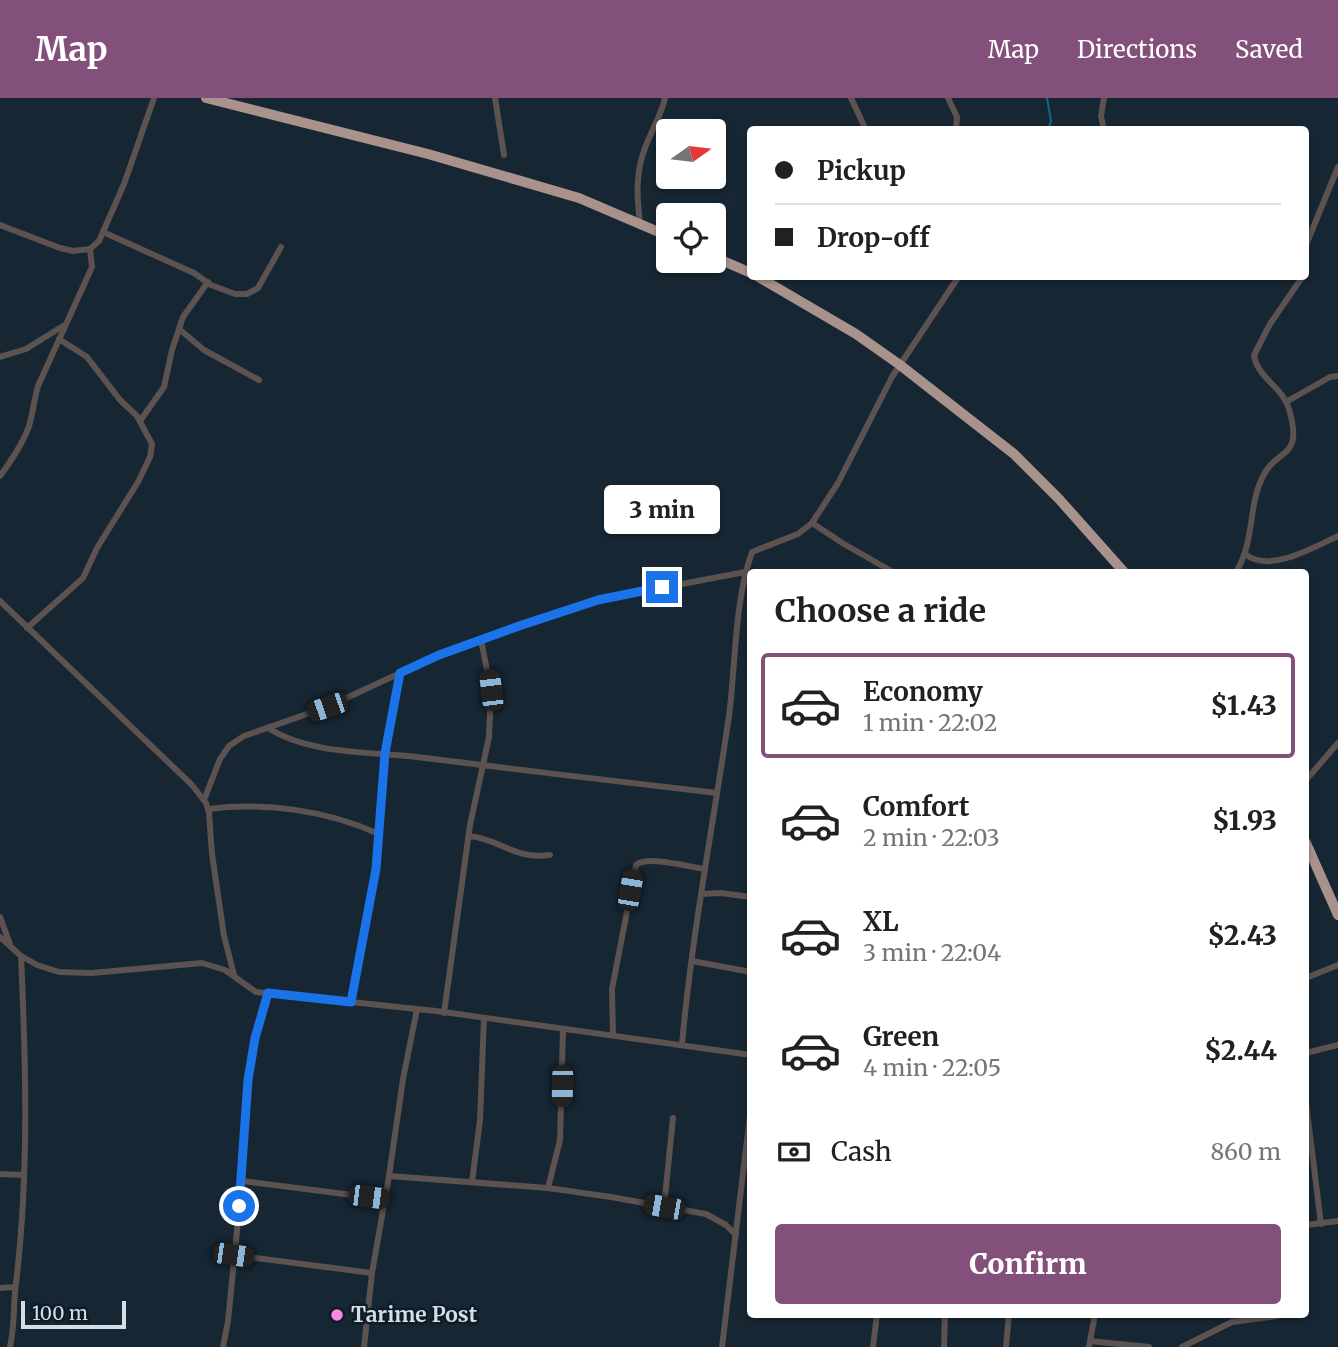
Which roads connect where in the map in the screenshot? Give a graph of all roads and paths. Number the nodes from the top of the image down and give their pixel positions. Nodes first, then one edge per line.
1 (154, 98) edge
2 (206, 98) edge
3 (495, 98) edge
4 (665, 98) edge
5 (851, 98) edge
6 (948, 98) edge
7 (1104, 98) edge
8 (864, 126) edge
9 (956, 126) edge
10 (1103, 126) edge
11 (504, 155) dead end
12 (1338, 167) edge
13 (1335, 181) edge
14 (0, 225) edge
15 (640, 226) junction
16 (103, 232) junction
17 (656, 232) edge
18 (1309, 238) edge
19 (281, 247) dead end
20 (90, 249) junction
21 (726, 262) edge
22 (747, 271) edge
23 (764, 280) edge
24 (955, 280) edge
25 (1300, 280) edge
26 (208, 282) junction
27 (65, 324) junction
28 (179, 329) junction
29 (59, 339) junction
30 (0, 357) edge
31 (900, 365) junction
32 (1338, 376) edge
33 (259, 380) dead end
34 (1286, 402) junction
35 (140, 421) junction
36 (0, 476) edge
37 (813, 523) junction
38 (1338, 536) edge
39 (1245, 554) junction
40 (887, 569) edge
41 (1121, 569) edge
42 (1238, 569) edge
43 (745, 572) junction
44 (0, 601) edge
45 (27, 628) junction
46 (481, 640) junction
47 (400, 673) junction
48 (268, 728) junction
49 (1338, 743) edge
50 (385, 753) junction
51 (482, 764) junction
52 (1309, 777) edge
53 (718, 793) junction
54 (204, 800) junction
55 (208, 809) junction
56 (379, 834) junction
57 (469, 836) junction
58 (1309, 850) edge
59 (550, 855) dead end
60 (705, 869) junction
61 (701, 894) junction
62 (747, 896) edge
63 (1338, 915) edge
64 (0, 917) edge
65 (0, 937) edge
66 (11, 947) junction
67 (21, 956) junction
68 (692, 961) junction
69 (1338, 965) edge
70 (747, 971) edge
71 (235, 977) junction
72 (1309, 977) edge
73 (268, 993) junction
74 (351, 1002) junction
75 (417, 1009) junction
76 (444, 1013) junction
77 (484, 1018) junction
78 (563, 1029) junction
79 (613, 1035) junction
80 (682, 1044) junction
81 (1338, 1045) edge
82 (1309, 1052) edge
83 (747, 1054) edge
84 (673, 1118) dead end
85 (1309, 1127) edge
86 (747, 1141) edge
87 (0, 1174) edge
88 (23, 1175) junction
89 (388, 1176) junction
90 (242, 1181) junction
91 (472, 1182) junction
92 (548, 1188) junction
93 (384, 1199) junction
94 (664, 1207) junction
95 (1338, 1221) edge
96 (1321, 1224) junction
97 (1309, 1225) edge
98 (736, 1235) junction
99 (233, 1255) junction
100 (372, 1273) junction
101 (0, 1287) edge
102 (15, 1287) junction
103 (877, 1318) edge
104 (945, 1318) edge
105 (1009, 1318) edge
106 (1094, 1318) edge
107 (1262, 1318) edge
108 (1090, 1344) edge
109 (10, 1347) edge
110 (223, 1347) edge
111 (364, 1347) edge
112 (722, 1347) edge
113 (873, 1347) edge
114 (944, 1347) edge
115 (1006, 1347) edge
116 (1149, 1347) edge
117 (1182, 1347) edge

1 - 16 street
2 - 15 highway
3 - 11 street
4 - 15 street
5 - 8 street
6 - 9 street
7 - 10 street
12 - 13 street
13 - 18 street
14 - 20 street
15 - 17 highway
16 - 20 street
16 - 26 street
19 - 26 street
20 - 27 street
21 - 22 highway
23 - 31 highway
24 - 31 street
25 - 34 street
26 - 28 street
27 - 29 street
27 - 30 street
28 - 33 street
28 - 35 street
29 - 35 street
29 - 36 street
31 - 37 street
31 - 41 highway
32 - 34 street
34 - 39 street
35 - 45 street
37 - 40 street
37 - 43 street
38 - 39 street
39 - 42 street
43 - 46 street
43 - 53 street
44 - 45 street
45 - 54 street
46 - 47 street
46 - 51 street
47 - 48 street
47 - 50 street
48 - 50 street
48 - 54 street
49 - 52 street
50 - 51 street
50 - 56 street
51 - 53 street
51 - 57 street
53 - 60 street
54 - 55 street
55 - 56 street
55 - 71 street
56 - 74 street
57 - 59 street
57 - 76 street
58 - 63 highway
60 - 61 street
60 - 79 street
61 - 62 street
61 - 68 street
64 - 66 street
65 - 66 street
66 - 67 street
67 - 71 street
67 - 88 street
68 - 70 street
68 - 80 street
69 - 72 street
71 - 73 street
73 - 74 street
73 - 90 street
74 - 75 street
75 - 76 street
75 - 89 street
76 - 77 street
77 - 78 street
77 - 91 street
78 - 79 street
78 - 92 street
79 - 80 street
80 - 83 street
81 - 82 street
84 - 94 street
85 - 96 street
86 - 98 street
87 - 88 street
88 - 102 street
89 - 91 street
89 - 93 street
90 - 93 street
90 - 99 street
91 - 92 street
92 - 94 street
93 - 100 street
94 - 98 street
95 - 96 street
96 - 97 street
98 - 112 street
99 - 100 street
99 - 110 street
100 - 111 street
101 - 102 street
102 - 109 street
103 - 113 street
104 - 114 street
105 - 115 street
106 - 108 street
107 - 117 street
108 - 116 street

